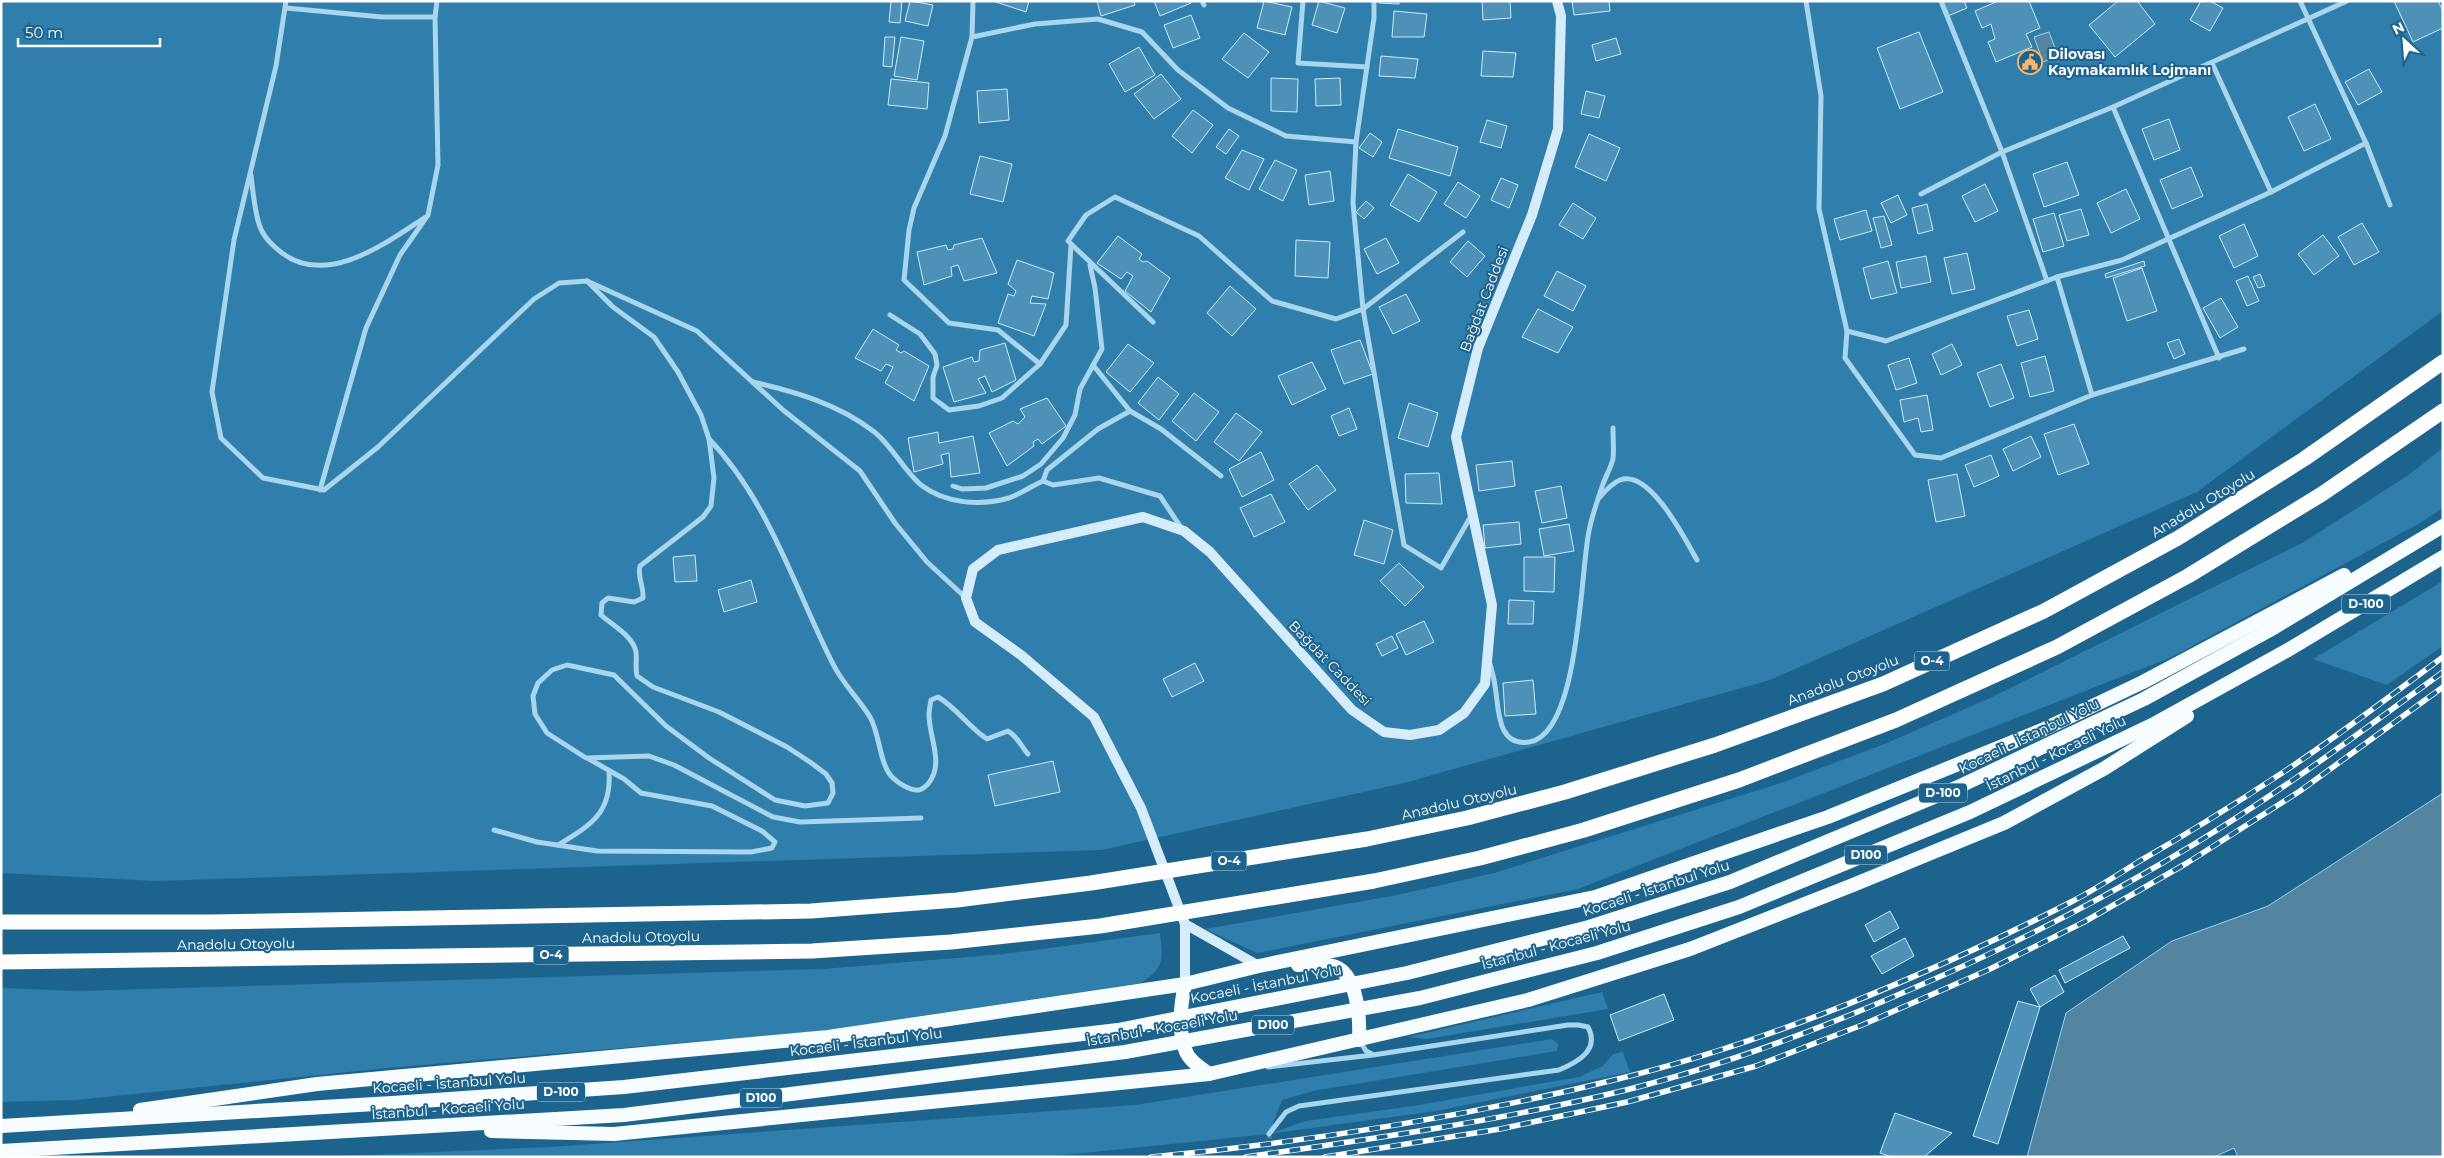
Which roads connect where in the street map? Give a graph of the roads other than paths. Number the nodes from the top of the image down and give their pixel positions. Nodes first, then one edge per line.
1 (286, 1) edge
2 (437, 1) edge
3 (974, 1) edge
4 (1303, 1) edge
5 (1374, 1) edge
6 (1557, 1) edge
7 (1806, 1) edge
8 (1941, 1) edge
9 (2300, 1) edge
10 (2347, 1) edge
11 (286, 8) junction
12 (435, 17) junction
13 (2308, 19) junction
14 (972, 37) junction
15 (2212, 63) junction
16 (1367, 67) junction
17 (2113, 107) junction
18 (1356, 142) junction
19 (2366, 143) junction
20 (2002, 152) junction
21 (251, 169) junction
22 (2271, 192) junction
23 (1921, 194) dead end
24 (2390, 205) dead end
25 (428, 215) junction
26 (1463, 232) dead end
27 (2170, 238) junction
28 (1071, 245) junction
29 (1090, 264) junction
30 (2057, 277) junction
31 (587, 281) junction
32 (2048, 281) junction
33 (1364, 309) junction
34 (890, 315) dead end
35 (1153, 322) dead end
36 (1847, 332) junction
37 (2244, 349) dead end
38 (2219, 358) junction
39 (2443, 362) edge
40 (1040, 364) junction
41 (1093, 365) junction
42 (753, 382) junction
43 (2092, 395) junction
44 (1130, 411) junction
45 (2443, 411) edge
46 (1614, 428) dead end
47 (709, 439) junction
48 (1221, 476) dead end
49 (1043, 481) junction
50 (953, 486) dead end
51 (320, 490) junction
52 (1597, 500) junction
53 (1472, 516) junction
54 (2443, 522) edge
55 (2443, 526) edge
56 (1184, 531) junction
57 (2443, 558) edge
58 (1697, 560) dead end
59 (966, 598) junction
60 (2288, 650) junction
61 (1488, 653) junction
62 (1028, 754) dead end
63 (586, 758) junction
64 (609, 771) junction
65 (921, 818) dead end
66 (494, 830) dead end
67 (558, 846) junction
68 (1, 922) edge
69 (1185, 924) junction
70 (1, 962) edge
71 (1259, 966) junction
72 (1407, 973) joint
73 (1185, 984) junction
74 (1118, 1030) joint
75 (1359, 1040) junction
76 (1373, 1055) junction
77 (1209, 1074) junction
78 (48, 1124) junction
79 (1, 1126) edge
80 (396, 1129) junction
81 (1269, 1134) tunnel mouth
82 (1, 1151) edge

1 - 11 street
2 - 12 street
3 - 14 street
4 - 16 street
5 - 16 street
6 - 53 main road, Bağdat Caddesi
7 - 36 street
8 - 20 street
9 - 13 street
10 - 13 street
11 - 12 street
11 - 21 street
12 - 25 street
13 - 15 street
13 - 19 street
14 - 18 street
14 - 40 street
15 - 17 street
15 - 22 street
16 - 18 street
17 - 20 street
17 - 27 street
18 - 33 street
19 - 22 street
19 - 24 street
20 - 23 street
20 - 32 street
21 - 25 street
21 - 51 street
22 - 27 street
25 - 51 street
26 - 33 street
27 - 30 street
27 - 38 street
28 - 29 street
28 - 33 street
28 - 40 street
29 - 35 street
29 - 41 street
30 - 32 street
30 - 43 street
31 - 42 street
31 - 47 street
31 - 51 street
32 - 36 street
33 - 53 street
34 - 40 street
36 - 43 street
37 - 38 street
38 - 43 street
39 - 68 highway, Anadolu Otoyolu / O-4
41 - 44 street
41 - 50 street
42 - 49 street
42 - 59 street
44 - 48 street
44 - 49 street
45 - 70 highway, Anadolu Otoyolu / O-4
46 - 52 street
47 - 62 street
47 - 63 street
49 - 56 street
52 - 58 street
52 - 61 street
53 - 61 main road, Bağdat Caddesi
54 - 71 highway
55 - 72 highway, Kocaeli - İstanbul Yolu / D-100
56 - 59 main road, Bağdat Caddesi
56 - 61 main road, Bağdat Caddesi
57 - 60 highway, İstanbul - Kocaeli Yolu / D-100
59 - 69 main road
60 - 75 highway
60 - 80 highway, İstanbul - Kocaeli Yolu / D100
63 - 64 street
63 - 65 street
64 - 67 street
64 - 67 street
66 - 67 street
69 - 71 main road
69 - 73 main road
71 - 73 highway
71 - 75 highway
72 - 74 highway, Kocaeli - İstanbul Yolu / D100
73 - 77 highway
73 - 78 highway
74 - 78 highway, Kocaeli - İstanbul Yolu / D-100
75 - 76 street
75 - 77 highway
76 - 77 street
76 - 81 street
77 - 80 highway
78 - 79 highway, Kocaeli - İstanbul Yolu / D-100
80 - 82 highway, İstanbul - Kocaeli Yolu

